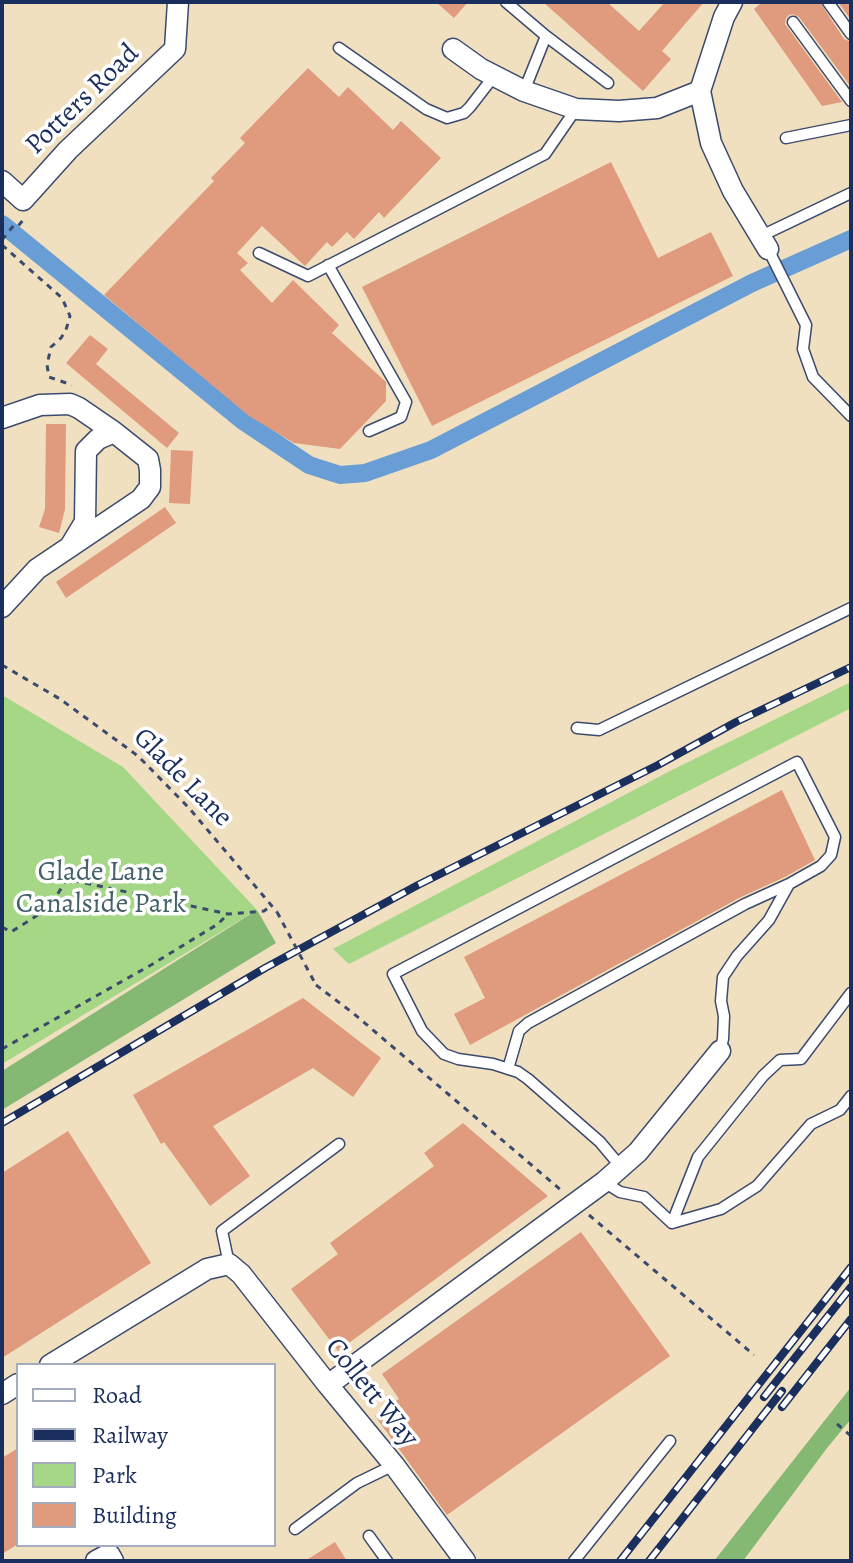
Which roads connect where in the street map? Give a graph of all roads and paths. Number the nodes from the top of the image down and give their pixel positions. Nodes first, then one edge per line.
1 (178, 2) edge
2 (506, 2) edge
3 (732, 2) edge
4 (828, 2) edge
5 (793, 22) dead end
6 (851, 34) edge
7 (546, 36) junction
8 (339, 48) dead end
9 (453, 49) dead end
10 (494, 76) junction
11 (608, 83) dead end
12 (524, 91) junction
13 (700, 91) junction
14 (851, 101) edge
15 (576, 109) junction
16 (851, 125) edge
17 (786, 138) dead end
18 (2, 181) edge
19 (851, 193) edge
20 (12, 228) dead end
21 (765, 242) junction
22 (2, 243) edge
23 (259, 253) dead end
24 (328, 265) junction
25 (49, 377) dead end
26 (79, 408) junction
27 (851, 416) edge
28 (2, 418) edge
29 (369, 431) dead end
30 (114, 432) junction
31 (86, 451) junction
32 (71, 545) junction
33 (2, 607) edge
34 (851, 608) edge
35 (2, 665) edge
36 (577, 728) dead end
37 (789, 884) junction
38 (271, 906) junction
39 (228, 914) junction
40 (2, 927) edge
41 (851, 993) edge
42 (2, 1049) edge
43 (720, 1051) joint
44 (508, 1069) junction
45 (851, 1096) edge
46 (339, 1144) dead end
47 (621, 1167) junction
48 (604, 1182) junction
49 (568, 1197) dead end
50 (589, 1215) dead end
51 (672, 1223) junction
52 (229, 1264) junction
53 (754, 1355) dead end
54 (53, 1363) edge
55 (328, 1385) junction
56 (837, 1424) dead end
57 (851, 1436) edge
58 (670, 1441) dead end
59 (394, 1465) junction
60 (295, 1529) dead end
61 (369, 1536) dead end
62 (96, 1561) edge
63 (113, 1561) edge
64 (387, 1561) edge
65 (465, 1561) edge
66 (574, 1561) edge

1 - 18 street, Potters Road
2 - 7 lane
3 - 13 street
4 - 6 lane
5 - 14 lane
7 - 11 lane
7 - 12 lane
8 - 10 lane
9 - 10 street
10 - 12 street
12 - 15 street
13 - 15 street
13 - 21 street
15 - 24 lane
16 - 17 lane
19 - 21 lane
20 - 22 path
21 - 27 lane
22 - 25 path
23 - 24 lane
24 - 29 lane
26 - 28 street
26 - 30 street
26 - 31 street
30 - 31 street
30 - 32 street
31 - 32 street
32 - 33 street
34 - 36 lane
35 - 38 path, Glade Lane
37 - 43 lane
37 - 44 lane
37 - 44 lane
38 - 39 path
38 - 49 path, Glade Lane, bridge
39 - 40 path
39 - 42 path
41 - 51 lane
43 - 47 street
44 - 47 lane
45 - 51 lane
46 - 52 lane
47 - 48 street
48 - 51 lane
48 - 55 street
50 - 53 path
52 - 54 street
52 - 55 street, Collett Way
55 - 59 street, Collett Way
56 - 57 path
58 - 66 lane
59 - 60 lane
59 - 65 street, Collett Way
61 - 64 lane
62 - 63 street

